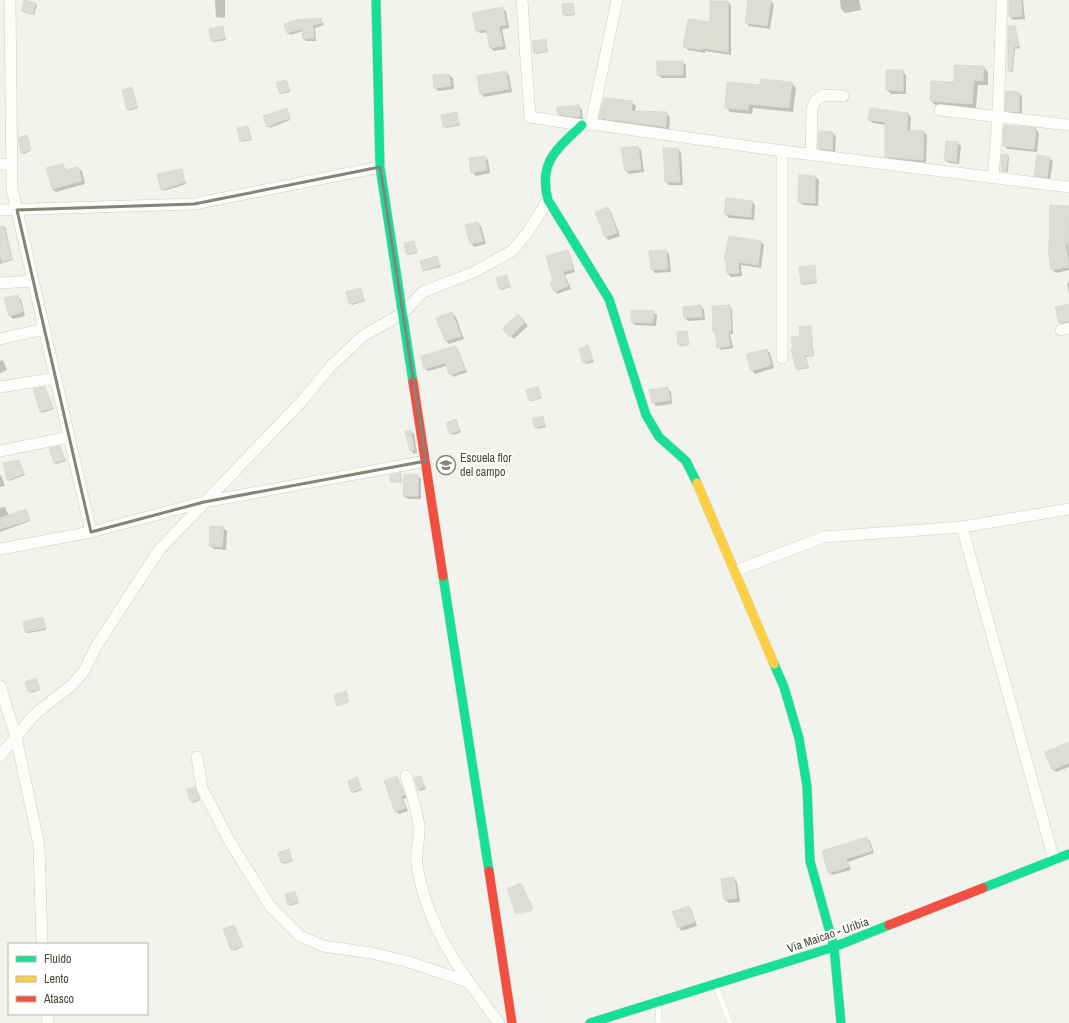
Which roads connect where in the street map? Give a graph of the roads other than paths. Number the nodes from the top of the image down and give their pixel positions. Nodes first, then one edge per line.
1 (10, 0) edge
2 (376, 0) edge
3 (522, 0) edge
4 (618, 0) edge
5 (1002, 0) edge
6 (5, 75) edge
7 (843, 96) dead end
8 (940, 110) dead end
9 (998, 116) junction
10 (587, 125) junction
11 (1069, 125) edge
12 (782, 151) junction
13 (811, 154) junction
14 (5, 164) edge
15 (380, 167) junction
16 (993, 178) junction
17 (1069, 187) edge
18 (548, 200) junction
19 (0, 210) edge
20 (17, 210) junction
21 (33, 281) junction
22 (0, 283) edge
23 (403, 312) junction
24 (44, 329) junction
25 (0, 339) edge
26 (782, 358) dead end
27 (56, 378) junction
28 (0, 386) edge
29 (69, 437) junction
30 (0, 451) edge
31 (426, 461) junction
32 (204, 502) junction
33 (1069, 509) edge
34 (962, 527) junction
35 (91, 532) junction
36 (0, 549) edge
37 (735, 571) junction
38 (0, 686) edge
39 (16, 737) junction
40 (0, 756) edge
41 (197, 757) dead end
42 (406, 776) dead end
43 (1069, 854) edge
44 (1054, 860) junction
45 (42, 943) edge
46 (834, 947) junction
47 (468, 982) junction
48 (716, 984) junction
49 (657, 1002) junction
50 (498, 1023) edge
51 (512, 1023) edge
52 (590, 1023) edge
53 (659, 1023) edge
54 (730, 1023) edge
55 (841, 1023) edge

1 - 6 street
2 - 15 street
3 - 10 street
4 - 10 street
5 - 9 street
6 - 14 street
7 - 13 street
8 - 9 street
9 - 11 street
9 - 16 street
10 - 12 street
10 - 18 street
12 - 13 street
12 - 26 street
13 - 16 street
14 - 20 street
15 - 20 street
15 - 23 street
16 - 17 street
18 - 23 street
18 - 37 street
19 - 20 street
20 - 21 street
21 - 22 street
21 - 24 street
23 - 31 street
23 - 32 street
24 - 25 street
24 - 27 street
27 - 28 street
27 - 29 street
29 - 30 street
29 - 35 street
31 - 32 street
31 - 51 street
32 - 35 street
32 - 39 street
33 - 34 street
34 - 37 street
34 - 44 street
35 - 36 street
37 - 46 street
38 - 39 street
39 - 40 street
39 - 45 street
41 - 47 street
42 - 47 street
43 - 44 street, Vía Maicao - Uribia
44 - 46 street, Vía Maicao - Uribia
46 - 48 street, Vía Maicao - Uribia
46 - 55 street
47 - 50 street
48 - 49 street, Vía Maicao - Uribia
48 - 54 lane
49 - 52 street, Vía Maicao - Uribia
49 - 53 lane

